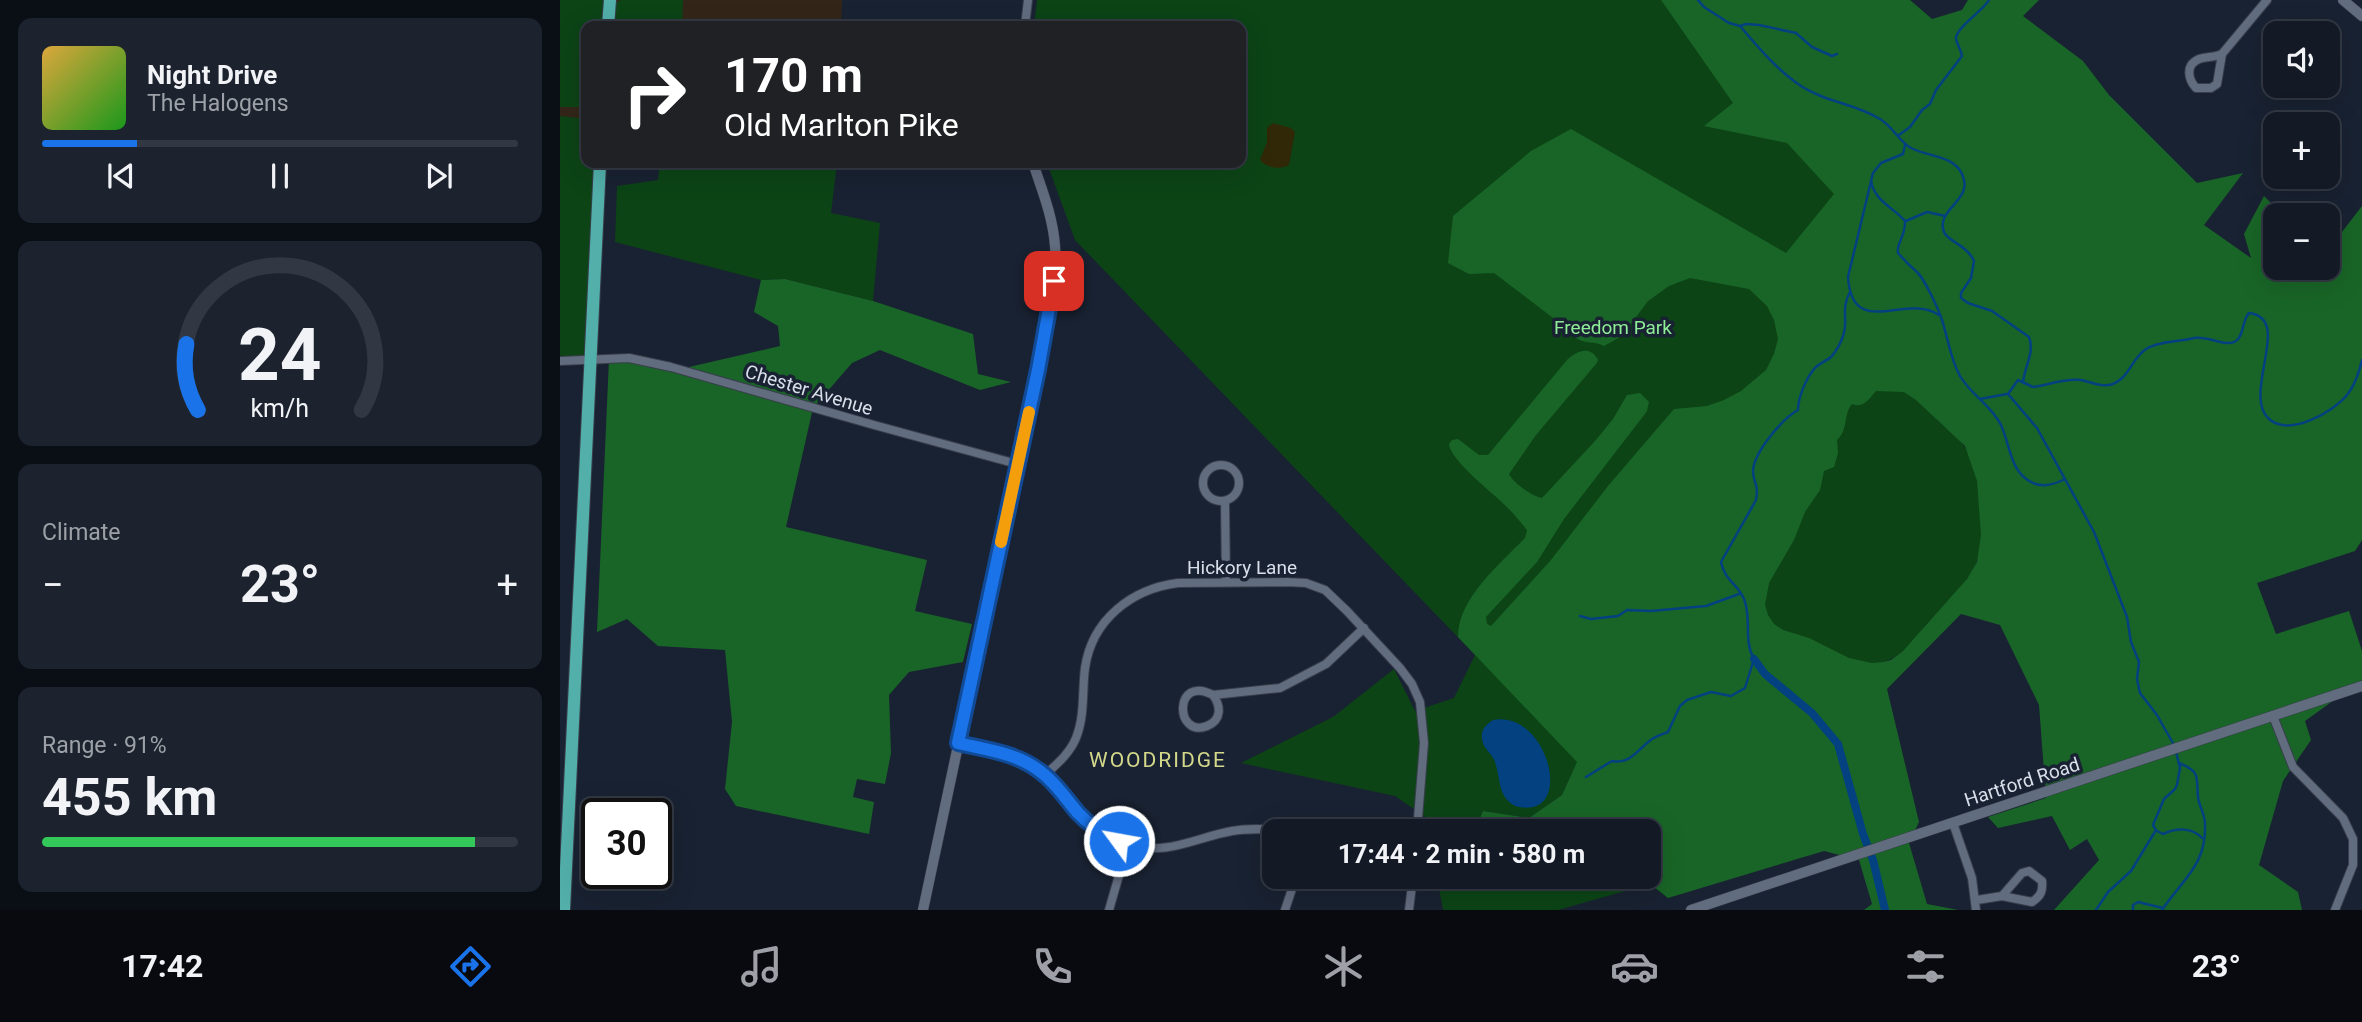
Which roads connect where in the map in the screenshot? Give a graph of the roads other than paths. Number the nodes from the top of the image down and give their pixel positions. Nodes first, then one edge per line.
1 (610, 0) edge
2 (1028, 0) edge
3 (2267, 0) edge
4 (2343, 0) edge
5 (2362, 16) edge
6 (608, 21) edge
7 (1026, 21) edge
8 (2222, 54) junction
9 (600, 168) edge
10 (1034, 168) edge
11 (591, 359) junction
12 (560, 361) edge
13 (1017, 464) junction
14 (1224, 501) junction
15 (1226, 582) junction
16 (1364, 628) junction
17 (2362, 686) edge
18 (1213, 695) junction
19 (2273, 716) junction
20 (958, 743) junction
21 (1045, 775) junction
22 (1418, 819) edge
23 (1953, 823) junction
24 (1262, 829) edge
25 (1128, 844) junction
26 (1292, 889) edge
27 (1412, 889) edge
28 (2002, 896) junction
29 (1976, 905) edge
30 (564, 910) edge
31 (923, 910) edge
32 (1109, 910) edge
33 (1285, 910) edge
34 (1409, 910) edge
35 (1692, 910) edge
36 (2335, 910) edge

1 - 6 highway
2 - 7 street
3 - 8 street
4 - 5 street
8 - 8 street
9 - 11 highway
10 - 13 street
11 - 12 street, Chester Avenue
11 - 13 street, Chester Avenue
11 - 30 highway
13 - 20 street
14 - 14 street
14 - 15 street
15 - 16 street, Hickory Lane
15 - 21 street, Hickory Lane
16 - 18 street
16 - 22 street, Hickory Lane
17 - 19 street, Hartford Road
18 - 18 street
19 - 23 street, Hartford Road
19 - 36 street
20 - 21 street
20 - 31 street
21 - 25 street
23 - 29 street
23 - 35 street, Hartford Road
24 - 25 street
25 - 32 street
26 - 33 street
27 - 34 street
28 - 28 street
28 - 29 street

